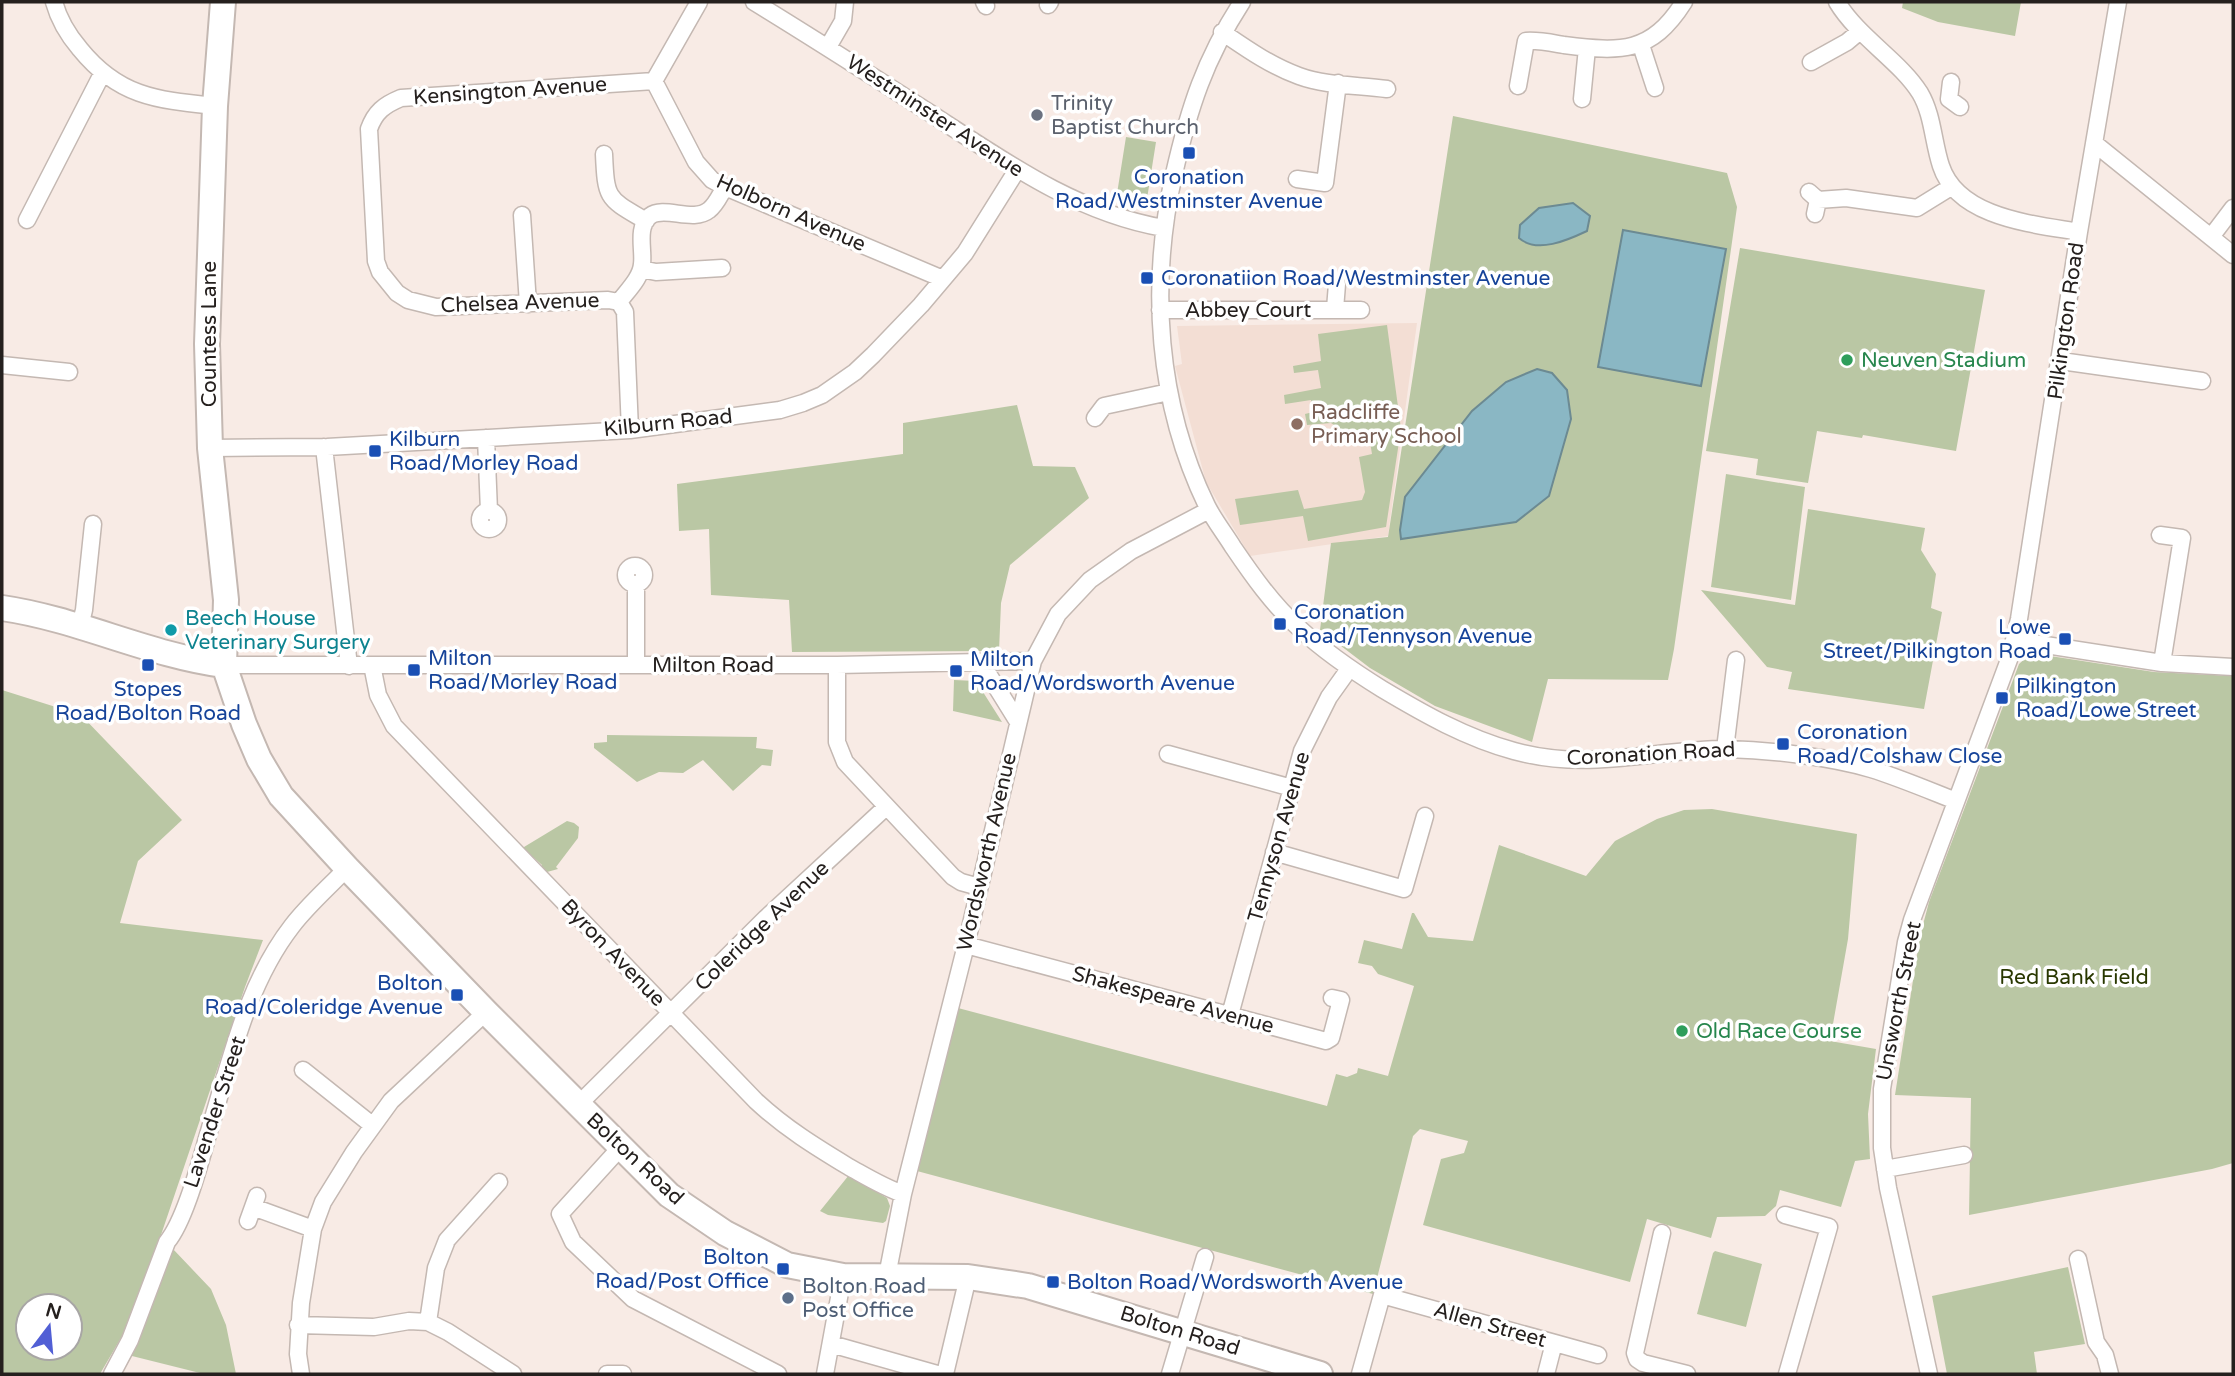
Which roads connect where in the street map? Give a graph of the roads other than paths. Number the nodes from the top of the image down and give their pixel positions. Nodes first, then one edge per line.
1 (54, 2) edge
2 (223, 2) edge
3 (699, 2) edge
4 (754, 2) edge
5 (845, 2) edge
6 (1242, 2) edge
7 (1684, 2) edge
8 (1837, 2) edge
9 (2118, 2) edge
10 (1860, 32) junction
11 (1222, 33) junction
12 (1641, 45) junction
13 (828, 47) junction
14 (1587, 48) junction
15 (1811, 62) dead end
16 (102, 74) junction
17 (654, 81) junction
18 (1339, 83) junction
19 (1518, 86) dead end
20 (1655, 88) dead end
21 (1387, 89) dead end
22 (1953, 96) dead end
23 (1582, 99) dead end
24 (215, 106) junction
25 (1926, 106) junction
26 (373, 118) joint
27 (2094, 143) junction
28 (604, 154) dead end
29 (1017, 170) junction
30 (1297, 179) dead end
31 (725, 187) junction
32 (1951, 187) junction
33 (1814, 202) dead end
34 (2233, 208) edge
35 (522, 215) dead end
36 (26, 220) dead end
37 (646, 220) junction
38 (1164, 229) junction
39 (2079, 232) junction
40 (2211, 237) junction
41 (2233, 255) edge
42 (722, 268) dead end
43 (641, 269) junction
44 (943, 279) junction
45 (1337, 284) dead end
46 (619, 302) junction
47 (528, 304) junction
48 (1335, 309) junction
49 (1160, 310) junction
50 (1361, 310) dead end
51 (2061, 361) junction
52 (2, 365) edge
53 (70, 371) dead end
54 (2202, 381) dead end
55 (1169, 393) junction
56 (1094, 418) dead end
57 (630, 430) junction
58 (486, 438) junction
59 (324, 447) junction
60 (210, 448) junction
61 (1209, 510) junction
62 (489, 511) dead end
63 (93, 524) dead end
64 (2160, 535) dead end
65 (636, 584) dead end
66 (2, 608) edge
67 (80, 626) junction
68 (2014, 640) junction
69 (1737, 660) dead end
70 (1033, 661) junction
71 (2162, 663) junction
72 (982, 664) junction
73 (224, 665) junction
74 (372, 665) junction
75 (636, 665) junction
76 (837, 665) junction
77 (349, 666) junction
78 (2233, 667) edge
79 (1349, 669) junction
80 (1018, 722) junction
81 (1725, 749) junction
82 (1168, 754) dead end
83 (1292, 788) junction
84 (1956, 801) junction
85 (886, 807) junction
86 (1425, 816) dead end
87 (1274, 852) junction
88 (347, 868) junction
89 (979, 887) junction
90 (966, 944) junction
91 (1332, 998) dead end
92 (486, 1012) junction
93 (671, 1013) junction
94 (1230, 1015) junction
95 (306, 1079) dead end
96 (578, 1105) junction
97 (372, 1125) junction
98 (620, 1149) junction
99 (1964, 1155) dead end
100 (1885, 1168) junction
101 (490, 1186) dead end
102 (903, 1194) junction
103 (253, 1208) dead end
104 (1785, 1215) dead end
105 (313, 1229) junction
106 (1656, 1240) dead end
107 (1205, 1257) dead end
108 (2078, 1259) dead end
109 (843, 1276) junction
110 (887, 1276) junction
111 (968, 1277) junction
112 (428, 1322) junction
113 (298, 1325) junction
114 (1183, 1332) junction
115 (1554, 1343) junction
116 (831, 1344) junction
117 (1598, 1355) dead end
118 (508, 1373) edge
119 (112, 1374) edge
120 (301, 1374) edge
121 (607, 1374) edge
122 (623, 1374) edge
123 (778, 1374) edge
124 (825, 1374) edge
125 (937, 1374) edge
126 (945, 1374) edge
127 (1170, 1374) edge
128 (1320, 1374) edge
129 (1360, 1374) edge
130 (1546, 1374) edge
131 (1687, 1374) edge
132 (1787, 1374) edge
133 (1929, 1374) edge
134 (2110, 1374) edge

1 - 16 street
2 - 24 main road, Countess Lane
3 - 17 street
4 - 13 street, Westminster Avenue
5 - 13 street
6 - 11 street, Coronation Road
7 - 12 street
8 - 10 street
9 - 27 street, Pilkington Road
10 - 15 street
10 - 25 street
11 - 18 street
11 - 38 street, Coronation Road
12 - 14 street
12 - 20 street
13 - 29 street, Westminster Avenue
14 - 19 street
14 - 23 street
16 - 24 street
16 - 36 street
17 - 26 street, Kensington Avenue
17 - 31 street, Holborn Avenue
18 - 21 street
18 - 30 street
22 - 25 street
24 - 60 main road, Countess Lane
25 - 32 street
26 - 47 street, Chelsea Avenue
27 - 39 street, Pilkington Road
27 - 40 street
28 - 37 street
29 - 38 street, Westminster Avenue
29 - 44 street, Kilburn Road
31 - 37 street
31 - 44 street, Holborn Avenue
32 - 33 street
32 - 39 street
34 - 40 street
35 - 47 street
37 - 43 street
38 - 49 street, Coronation Road
39 - 51 street, Pilkington Road
40 - 41 street
42 - 43 street
43 - 46 street
44 - 57 street, Kilburn Road
45 - 48 street, Abbey Court
46 - 47 street, Chelsea Avenue
46 - 57 street
48 - 49 street, Abbey Court
48 - 50 street, Abbey Court
49 - 55 street, Coronation Road
51 - 54 street
51 - 68 street, Pilkington Road
52 - 53 street
55 - 56 street
55 - 61 street, Coronation Road
57 - 58 street, Kilburn Road
58 - 59 street, Kilburn Road
58 - 62 street
59 - 60 street, Kilburn Road
59 - 77 street
60 - 73 main road, Countess Lane
61 - 70 street, Wordsworth Avenue
61 - 79 street, Coronation Road
63 - 67 street
64 - 71 street
65 - 75 street
66 - 67 main road
67 - 73 main road
68 - 71 street
68 - 84 street, Unsworth Street
69 - 81 street
70 - 72 street, Milton Road
70 - 80 street, Wordsworth Avenue
71 - 78 street
72 - 76 street, Milton Road
72 - 80 street
73 - 77 street, Milton Road
73 - 88 main road, Bolton Road
74 - 75 street, Milton Road
74 - 77 street, Milton Road
74 - 93 street, Byron Avenue
75 - 76 street, Milton Road
76 - 85 street
79 - 81 street, Coronation Road
79 - 83 street, Tennyson Avenue
80 - 89 street, Wordsworth Avenue
81 - 84 street, Coronation Road
82 - 83 street
83 - 87 street, Tennyson Avenue
84 - 100 street, Unsworth Street
85 - 89 street
85 - 93 street, Coleridge Avenue
86 - 87 street
87 - 94 street, Tennyson Avenue
88 - 92 main road, Bolton Road
88 - 119 street, Lavender Street
89 - 90 street, Wordsworth Avenue
90 - 94 street, Shakespeare Avenue
90 - 102 street, Wordsworth Avenue
91 - 94 street, Shakespeare Avenue
92 - 96 main road, Bolton Road
92 - 97 street
93 - 96 street, Coleridge Avenue
93 - 102 street, Byron Avenue
95 - 97 street
96 - 98 main road, Bolton Road
97 - 105 street
98 - 109 main road, Bolton Road
98 - 123 street
99 - 100 street
100 - 133 street, Unsworth Street
101 - 112 street
102 - 110 street, Wordsworth Avenue
103 - 105 street
104 - 132 street
105 - 113 street
106 - 131 street
107 - 114 street
108 - 134 street
109 - 110 main road, Bolton Road
109 - 116 street
110 - 111 main road, Bolton Road
111 - 114 main road, Bolton Road
111 - 126 street
112 - 113 street
112 - 118 street
113 - 120 street
114 - 127 street
114 - 128 main road, Bolton Road
115 - 117 street, Allen Street
115 - 129 street, Allen Street
115 - 130 street
116 - 124 street
116 - 125 street
121 - 122 street

